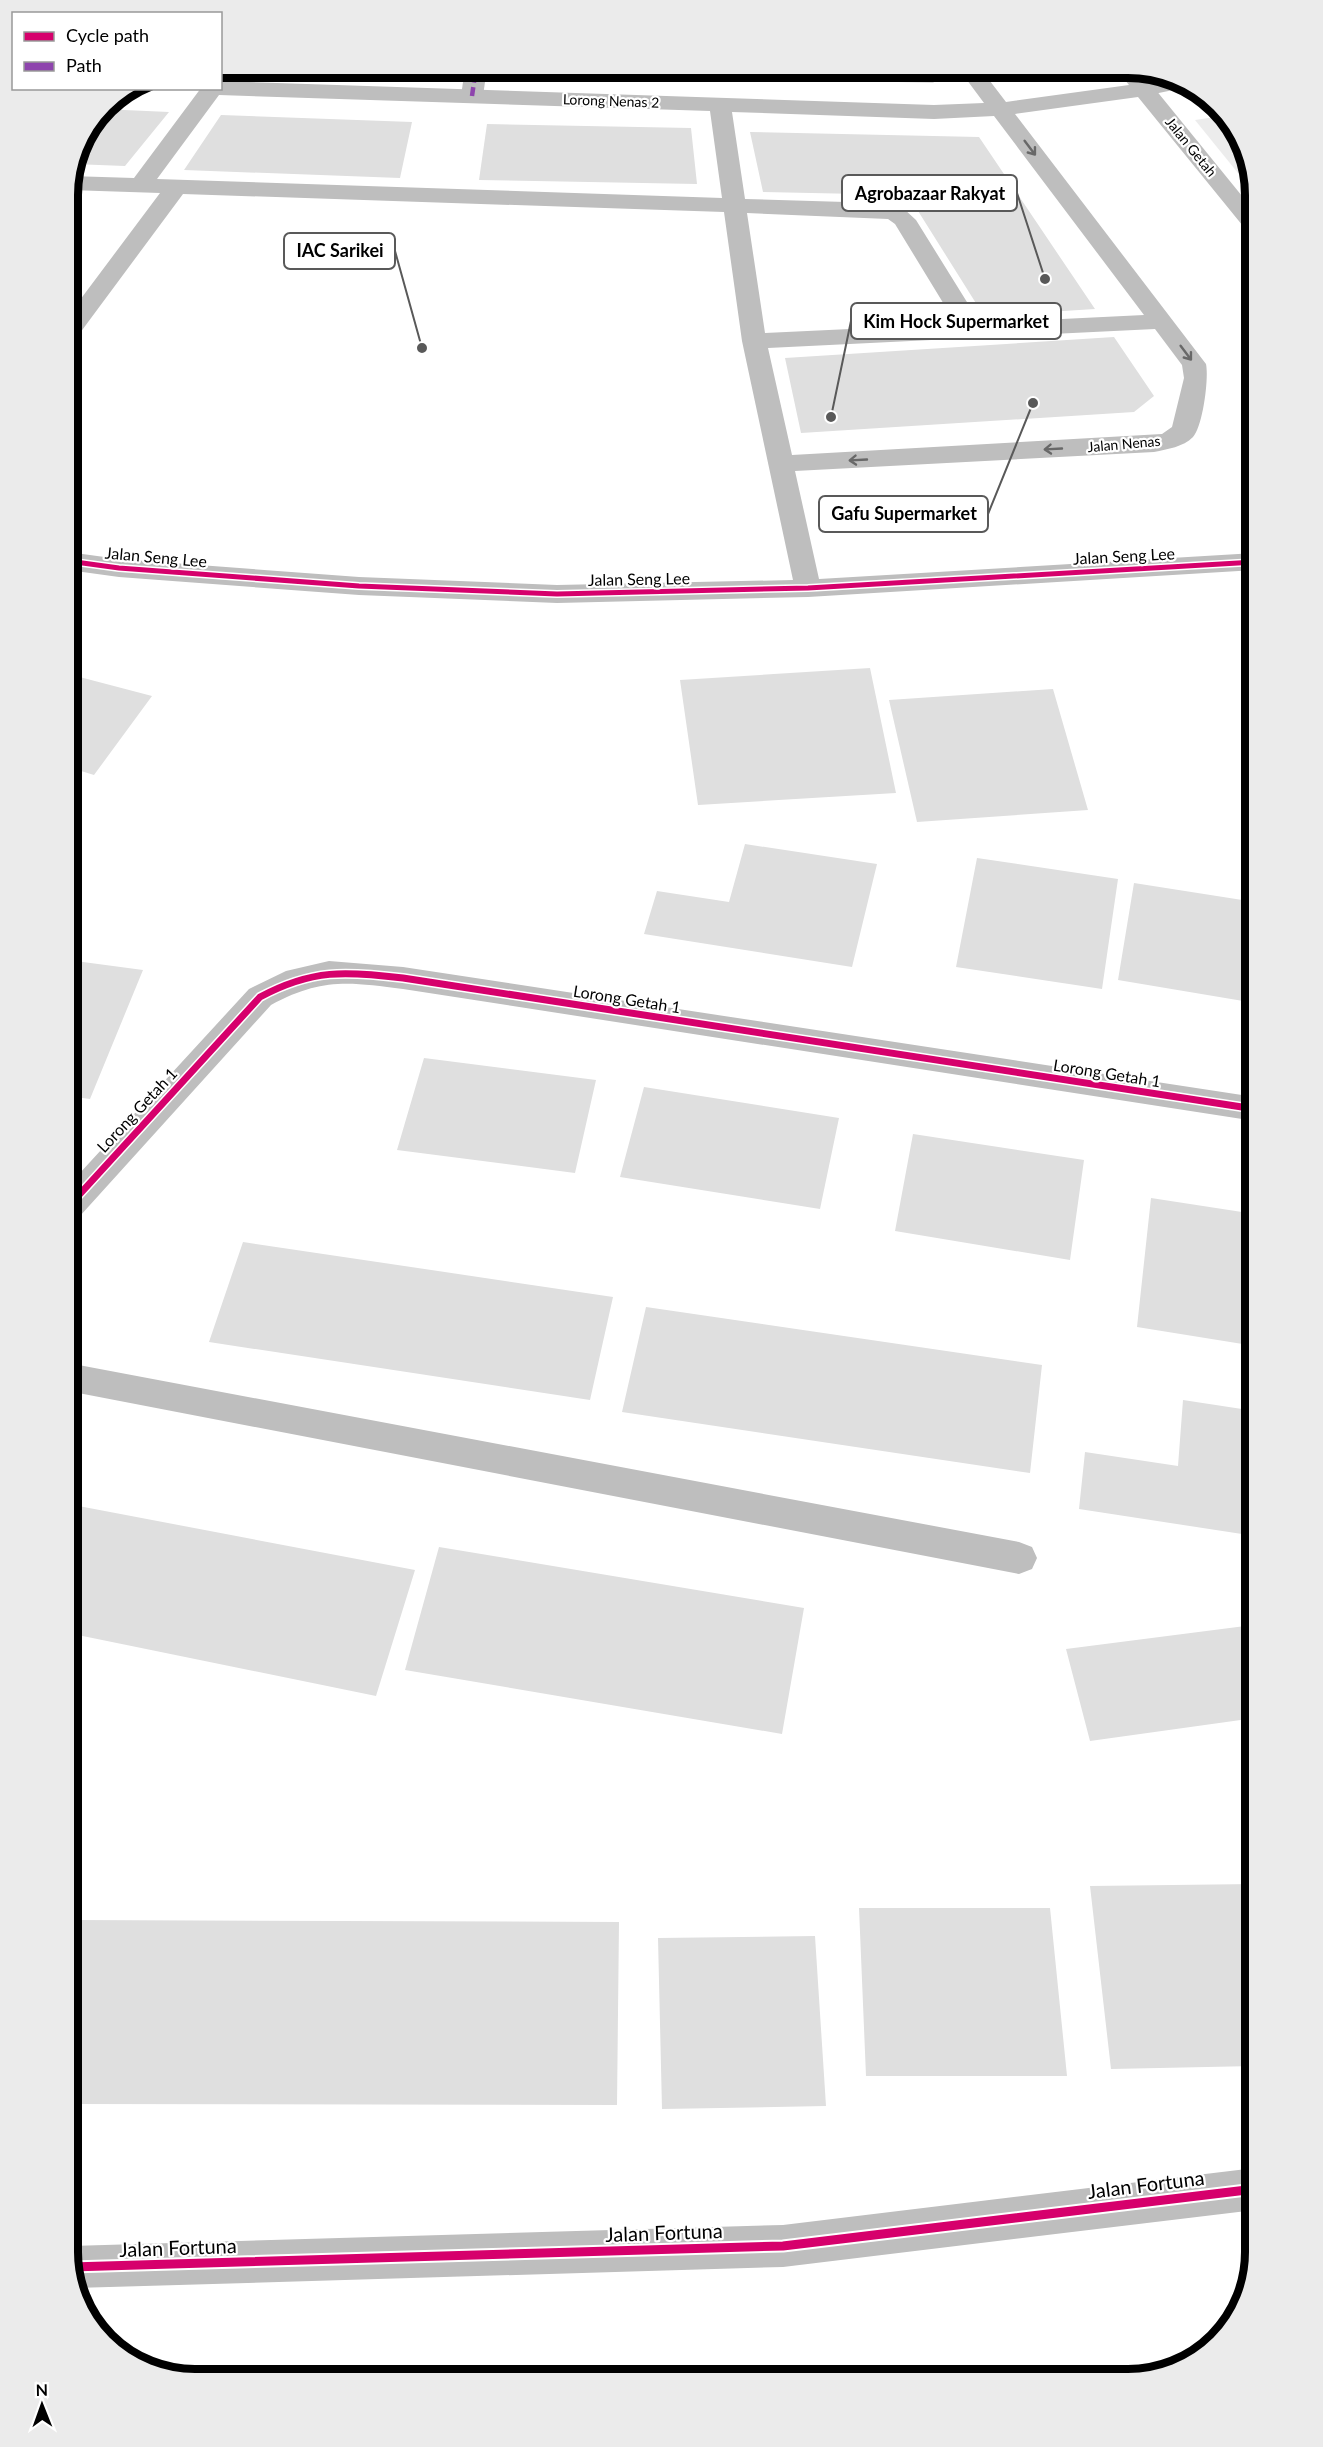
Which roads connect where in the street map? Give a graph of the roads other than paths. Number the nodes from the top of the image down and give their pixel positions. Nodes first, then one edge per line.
1 (475, 78) edge
2 (977, 78) edge
3 (1134, 78) edge
4 (1170, 86) edge
5 (222, 88) edge
6 (212, 90) edge
7 (1144, 90) junction
8 (472, 96) junction
9 (720, 105) junction
10 (1001, 109) junction
11 (78, 183) edge
12 (141, 185) junction
13 (176, 187) junction
14 (734, 206) junction
15 (1245, 212) edge
16 (78, 312) edge
17 (1161, 321) junction
18 (972, 330) junction
19 (754, 341) junction
20 (780, 464) junction
21 (1245, 556) edge
22 (78, 562) edge
23 (1245, 562) edge
24 (1212, 564) junction
25 (808, 588) junction
26 (1245, 1107) edge
27 (78, 1190) edge
28 (78, 1379) edge
29 (1019, 1558) dead end
30 (1245, 2190) edge
31 (79, 2267) edge

1 - 8 street
2 - 10 street, Jalan Nenas
3 - 7 street, Jalan Getah
4 - 7 lane
5 - 8 street, Lorong Nenas 2
6 - 12 street
7 - 10 street
7 - 15 street, Jalan Getah
8 - 9 street, Lorong Nenas 2
9 - 10 street, Lorong Nenas 2
9 - 14 street
10 -> 17 street, Jalan Nenas
11 - 12 street
12 - 13 street
13 - 14 street
13 - 16 street
14 - 18 street
14 - 19 street
17 - 18 street
17 -> 20 street, Jalan Nenas
18 - 19 street
19 - 20 street
20 - 25 street
21 - 24 street, Jalan Seng Lee
22 - 25 street, Jalan Seng Lee
23 - 24 street, Jalan Seng Lee
24 - 25 street, Jalan Seng Lee
26 - 27 street, Lorong Getah 1
28 - 29 street
30 - 31 street, Jalan Fortuna

